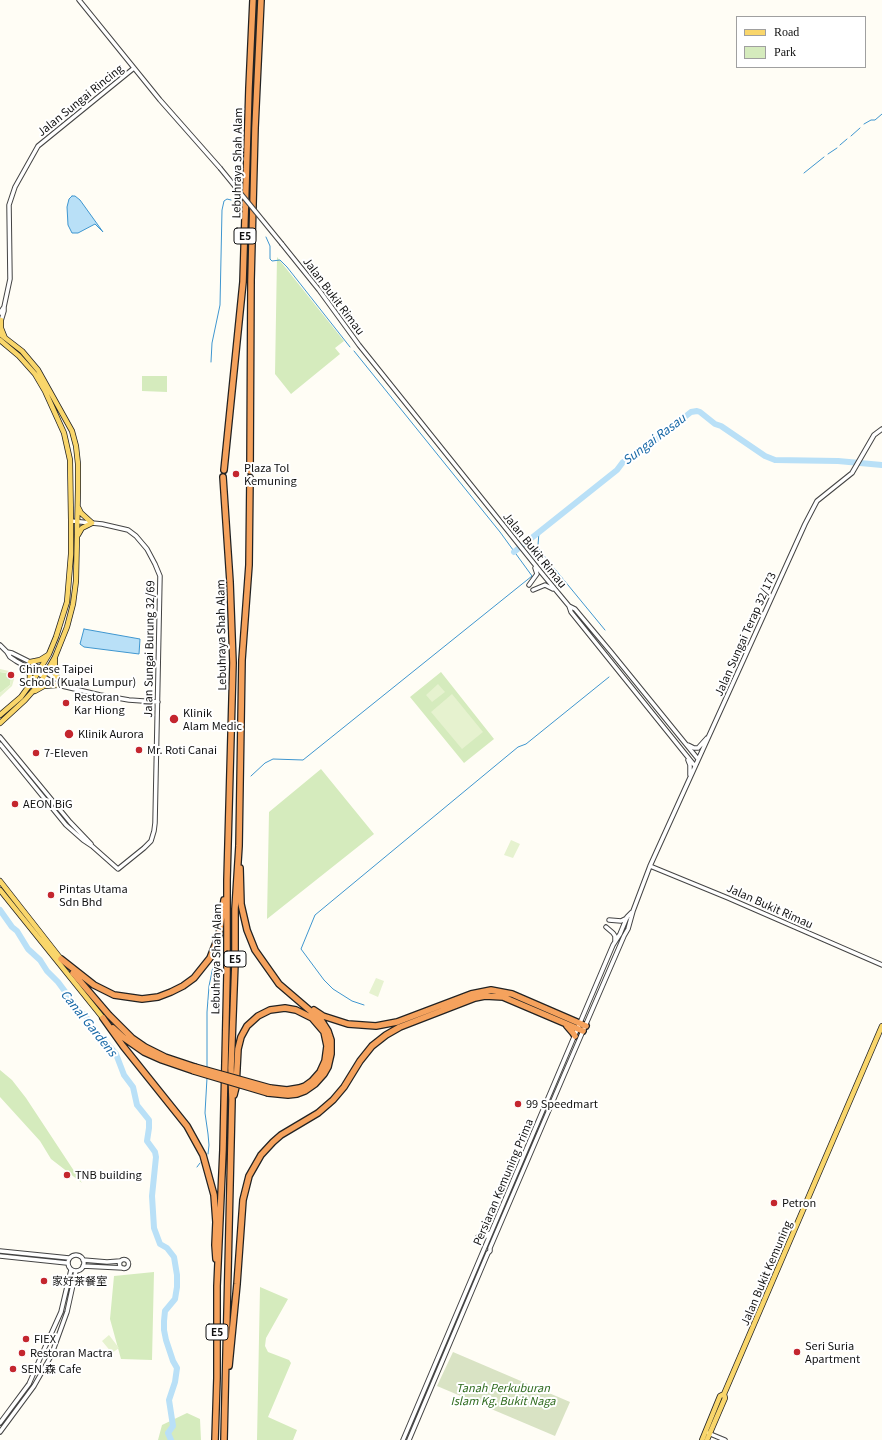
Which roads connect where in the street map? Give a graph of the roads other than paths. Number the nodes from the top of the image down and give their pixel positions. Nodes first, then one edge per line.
1 (80, 0) edge
2 (253, 0) edge
3 (261, 0) edge
4 (134, 68) junction
5 (4, 307) junction
6 (0, 313) edge
7 (1, 322) edge
8 (0, 334) edge
9 (5, 338) junction
10 (0, 340) edge
11 (882, 429) edge
12 (224, 470) dead end
13 (250, 471) dead end
14 (223, 478) dead end
15 (250, 478) dead end
16 (78, 506) junction
17 (71, 521) junction
18 (77, 522) junction
19 (92, 523) junction
20 (77, 535) junction
21 (534, 564) junction
22 (529, 585) dead end
23 (533, 590) dead end
24 (561, 596) junction
25 (569, 606) junction
26 (0, 645) edge
27 (7, 652) junction
28 (49, 654) junction
29 (55, 657) junction
30 (30, 662) junction
31 (25, 666) junction
32 (39, 671) junction
33 (45, 675) junction
34 (59, 683) junction
35 (28, 688) junction
36 (33, 692) junction
37 (158, 702) junction
38 (0, 714) edge
39 (0, 723) edge
40 (710, 734) junction
41 (0, 738) edge
42 (0, 744) edge
43 (685, 744) junction
44 (681, 749) junction
45 (698, 759) junction
46 (695, 766) junction
47 (690, 777) junction
48 (42, 788) junction
49 (44, 798) junction
50 (92, 846) junction
51 (238, 846) junction
52 (650, 866) junction
53 (227, 880) junction
54 (0, 881) edge
55 (0, 890) edge
56 (633, 911) junction
57 (627, 917) junction
58 (609, 920) dead end
59 (606, 927) dead end
60 (613, 945) junction
61 (61, 959) junction
62 (882, 965) edge
63 (300, 1002) junction
64 (103, 1018) junction
65 (564, 1023) junction
66 (882, 1026) edge
67 (582, 1027) junction
68 (575, 1036) junction
69 (195, 1069) junction
70 (269, 1090) junction
71 (232, 1100) junction
72 (493, 1229) junction
73 (478, 1237) dead end
74 (0, 1251) edge
75 (0, 1256) edge
76 (69, 1258) junction
77 (83, 1260) junction
78 (120, 1261) junction
79 (67, 1263) junction
80 (83, 1266) junction
81 (123, 1268) junction
82 (71, 1270) junction
83 (76, 1271) junction
84 (217, 1286) junction
85 (224, 1400) junction
86 (0, 1423) edge
87 (0, 1432) edge
88 (708, 1433) junction
89 (215, 1440) edge
90 (224, 1440) edge
91 (403, 1440) edge
92 (409, 1440) edge
93 (702, 1440) edge
94 (707, 1440) edge
95 (725, 1440) edge

1 - 4 street, Jalan Bukit Rimau
2 - 12 highway, Lebuhraya Shah Alam / E5
3 - 13 highway, Lebuhraya Shah Alam / E5
4 - 5 street, Jalan Sungai Rincing
4 - 21 street, Jalan Bukit Rimau, bridge
5 - 6 street, Jalan Sungai Rincing
5 - 7 street, Jalan Sungai Rincing
7 - 9 main road
8 - 9 main road
9 - 16 main road
10 - 17 main road
11 - 40 street, Jalan Sungai Terap 32/173
14 - 53 highway, Lebuhraya Shah Alam / E5
15 - 51 highway, Lebuhraya Shah Alam / E5
16 - 18 main road
16 - 19 main road
17 - 18 street, Jalan Sungai Burung 32/69
17 - 28 main road
18 - 19 street, Jalan Sungai Burung 32/69
18 - 20 main road
19 - 20 main road
19 - 37 street, Jalan Sungai Burung 32/69
20 - 29 main road
21 - 22 street
21 - 24 street, Jalan Bukit Rimau
23 - 24 street
24 - 25 street, Jalan Bukit Rimau
25 - 43 street, Jalan Bukit Rimau
25 - 44 street, Jalan Bukit Rimau
26 - 27 street
27 - 30 street
27 - 31 street
28 - 30 main road
28 - 32 main road
29 - 33 main road
29 - 34 main road
30 - 32 street
31 - 32 street
31 - 35 main road
32 - 33 street
32 - 35 main road
33 - 34 street
33 - 36 main road
34 - 36 main road
34 - 37 street
35 - 38 main road
36 - 39 main road
37 - 50 street, Jalan Sungai Burung 32/69
40 - 43 street
40 - 45 street, Jalan Sungai Terap 32/173
41 - 48 street
42 - 49 street
43 - 45 street, Jalan Bukit Rimau
44 - 46 street, Jalan Bukit Rimau
44 - 47 street
45 - 46 street, Jalan Sungai Terap 32/173
46 - 47 street, Jalan Sungai Terap 32/173
47 - 52 street, Jalan Sungai Terap 32/173
48 - 49 street
48 - 50 street
49 - 50 street
51 - 63 highway
51 - 71 highway, Lebuhraya Shah Alam / E5
52 - 56 street, Persiaran Kemuning Prima
52 - 62 street, Jalan Bukit Rimau
53 - 61 highway
53 - 84 highway, Lebuhraya Shah Alam / E5
54 - 61 main road
55 - 64 main road
56 - 57 street, Persiaran Kemuning Prima
56 - 67 street, Persiaran Kemuning Prima
57 - 58 street
57 - 60 street, Persiaran Kemuning Prima
59 - 60 street
60 - 67 street, Persiaran Kemuning Prima
61 - 69 highway
63 - 67 highway
63 - 70 highway
64 - 69 highway
64 - 84 highway
65 - 67 highway
65 - 68 highway
65 - 85 highway
66 - 88 main road, Jalan Bukit Kemuning
67 - 68 street, Persiaran Kemuning Prima
67 - 92 street, Persiaran Kemuning Prima
68 - 72 street, Persiaran Kemuning Prima
69 - 70 highway, bridge
70 - 71 highway
71 - 85 highway, Lebuhraya Shah Alam / E5
72 - 73 street
72 - 91 street, Persiaran Kemuning Prima
74 - 76 street
75 - 79 street
76 - 77 street
76 - 79 street
77 - 78 street
77 - 80 street
78 - 81 street
78 - 81 street
79 - 82 street
80 - 81 street
80 - 83 street
82 - 83 street
82 - 86 street
83 - 87 street
84 - 89 highway, Lebuhraya Shah Alam / E5
85 - 90 highway, Lebuhraya Shah Alam / E5
88 - 93 main road, Jalan Bukit Kemuning
88 - 94 main road, Jalan Bukit Kemuning
88 - 95 street

